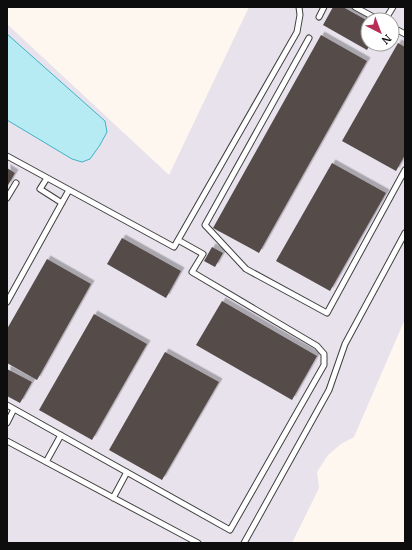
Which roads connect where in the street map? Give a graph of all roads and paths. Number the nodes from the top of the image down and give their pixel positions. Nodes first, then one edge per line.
1 (299, 7) edge
2 (324, 7) edge
3 (355, 7) edge
4 (364, 12) edge
5 (319, 17) dead end
6 (309, 38) dead end
7 (7, 156) edge
8 (405, 170) edge
9 (47, 178) junction
10 (16, 183) dead end
11 (69, 190) junction
12 (7, 198) edge
13 (62, 203) junction
14 (405, 233) edge
15 (178, 240) junction
16 (7, 302) edge
17 (7, 405) edge
18 (14, 409) junction
19 (7, 423) edge
20 (61, 435) junction
21 (7, 441) edge
22 (46, 462) junction
23 (128, 472) junction
24 (114, 498) junction
25 (198, 543) edge
26 (244, 543) edge

1 - 15 lane
2 - 5 lane
3 - 4 lane
6 - 8 lane
7 - 9 lane
9 - 11 lane
9 - 13 lane
10 - 12 lane
11 - 13 lane
11 - 15 lane
13 - 16 lane
14 - 26 lane
15 - 23 lane
17 - 18 lane
18 - 19 lane
18 - 20 lane
20 - 22 lane
20 - 23 lane
21 - 22 lane
22 - 24 lane
23 - 24 lane
24 - 25 lane

